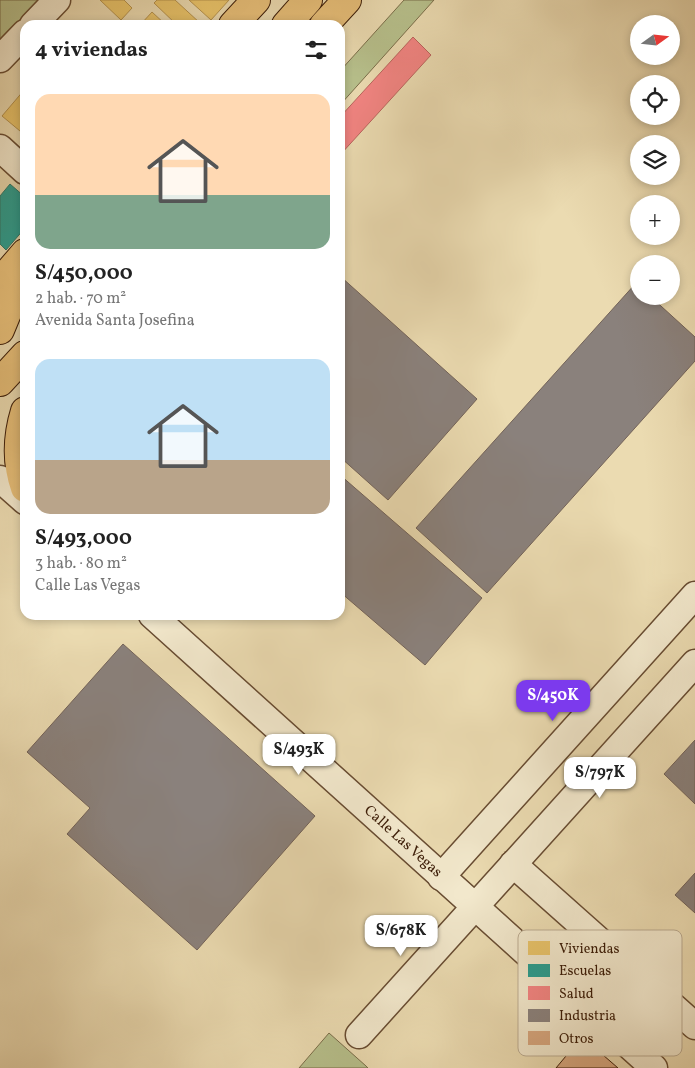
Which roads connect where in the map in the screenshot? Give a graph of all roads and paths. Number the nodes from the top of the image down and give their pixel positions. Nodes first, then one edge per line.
1 (57, 0) edge
2 (256, 0) edge
3 (308, 0) edge
4 (347, 0) edge
5 (38, 20) edge
6 (238, 20) edge
7 (290, 20) edge
8 (329, 20) edge
9 (20, 38) edge
10 (0, 59) edge
11 (0, 148) edge
12 (20, 166) edge
13 (20, 259) edge
14 (0, 282) edge
15 (20, 287) edge
16 (20, 322) edge
17 (0, 330) edge
18 (0, 344) edge
19 (20, 360) edge
20 (0, 382) edge
21 (20, 398) edge
22 (0, 423) edge
23 (20, 436) edge
24 (20, 466) edge
25 (0, 479) edge
26 (20, 497) edge
27 (695, 595) edge
28 (158, 620) edge
29 (695, 663) edge
30 (513, 864) junction
31 (441, 877) junction
32 (474, 906) junction
33 (587, 930) edge
34 (518, 946) edge
35 (682, 1014) edge
36 (695, 1026) edge
37 (359, 1035) dead end
38 (641, 1056) edge
39 (654, 1068) edge

1 - 5 street
2 - 6 main road
3 - 7 main road
4 - 8 main road
9 - 10 street
11 - 12 street
13 - 14 main road
15 - 17 main road
16 - 18 main road
19 - 20 main road
21 - 22 main road
23 - 24 main road
25 - 26 street
27 - 31 street
28 - 31 street, Calle Las Vegas
29 - 30 street
30 - 32 street
30 - 33 street
31 - 32 street, Calle Las Vegas
32 - 34 street, Calle Las Vegas
32 - 37 street
35 - 36 street
38 - 39 street, Calle Las Vegas

